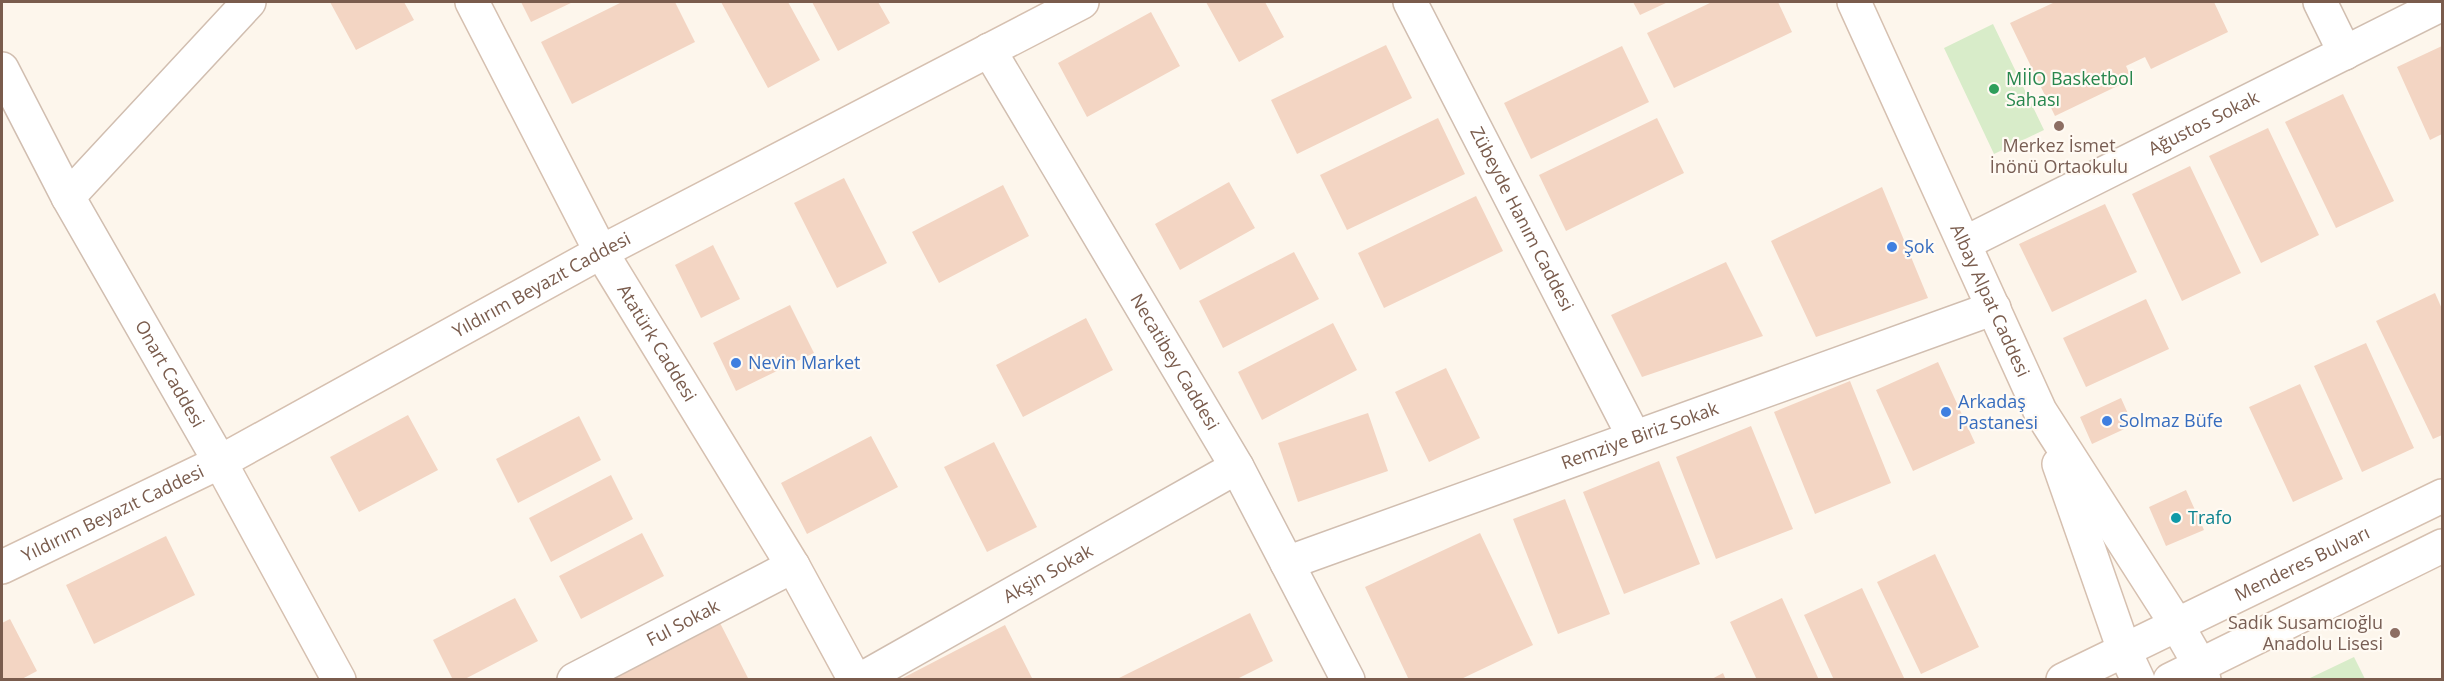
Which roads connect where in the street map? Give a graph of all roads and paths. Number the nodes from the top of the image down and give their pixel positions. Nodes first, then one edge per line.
1 (249, 2) edge
2 (472, 2) edge
3 (1410, 2) edge
4 (1854, 2) edge
5 (2320, 2) edge
6 (2442, 4) edge
7 (1065, 6) edge
8 (989, 50) junction
9 (2345, 53) junction
10 (2, 69) edge
11 (68, 197) junction
12 (1965, 243) junction
13 (601, 252) junction
14 (1994, 308) junction
15 (2040, 411) junction
16 (1634, 437) junction
17 (220, 462) junction
18 (1237, 466) junction
19 (2442, 496) edge
20 (2442, 546) edge
21 (1287, 563) junction
22 (793, 566) junction
23 (2, 567) edge
24 (2177, 625) junction
25 (2124, 650) junction
26 (2202, 672) edge
27 (330, 677) edge
28 (574, 680) edge
29 (855, 680) edge
30 (860, 680) edge
31 (1348, 680) edge
32 (2063, 680) edge
33 (2138, 680) edge
34 (2170, 680) edge

1 - 11 street
2 - 13 street, Atatürk Caddesi
3 - 16 street, Zübeyde Hanım Caddesi
4 - 12 street, Albay Alpat Caddesi
5 - 9 street
6 - 9 street, Ağustos Sokak
7 - 8 street, Yıldırım Beyazıt Caddesi
8 - 13 street, Yıldırım Beyazıt Caddesi
8 - 18 street, Necatibey Caddesi
9 - 12 street, Ağustos Sokak
10 - 11 street, Onart Caddesi
11 - 17 street, Onart Caddesi
12 - 14 street, Albay Alpat Caddesi
13 - 17 street, Yıldırım Beyazıt Caddesi
13 - 22 street, Atatürk Caddesi
14 - 15 street, Albay Alpat Caddesi
14 - 16 street, Remziye Biriz Sokak
15 - 24 street, Albay Alpat Caddesi
15 - 25 street
16 - 21 street, Remziye Biriz Sokak
17 - 23 street, Yıldırım Beyazıt Caddesi
17 - 27 street, Onart Caddesi
18 - 21 street, Necatibey Caddesi
18 - 30 street, Akşin Sokak
19 - 24 street, Menderes Bulvarı
20 - 26 street
21 - 31 street, Necatibey Caddesi
22 - 28 street, Ful Sokak
22 - 29 street, Atatürk Caddesi
24 - 25 street, Menderes Bulvarı
24 - 26 street, Albay Alpat Caddesi
25 - 32 street, Menderes Bulvarı
25 - 33 street
26 - 34 street

